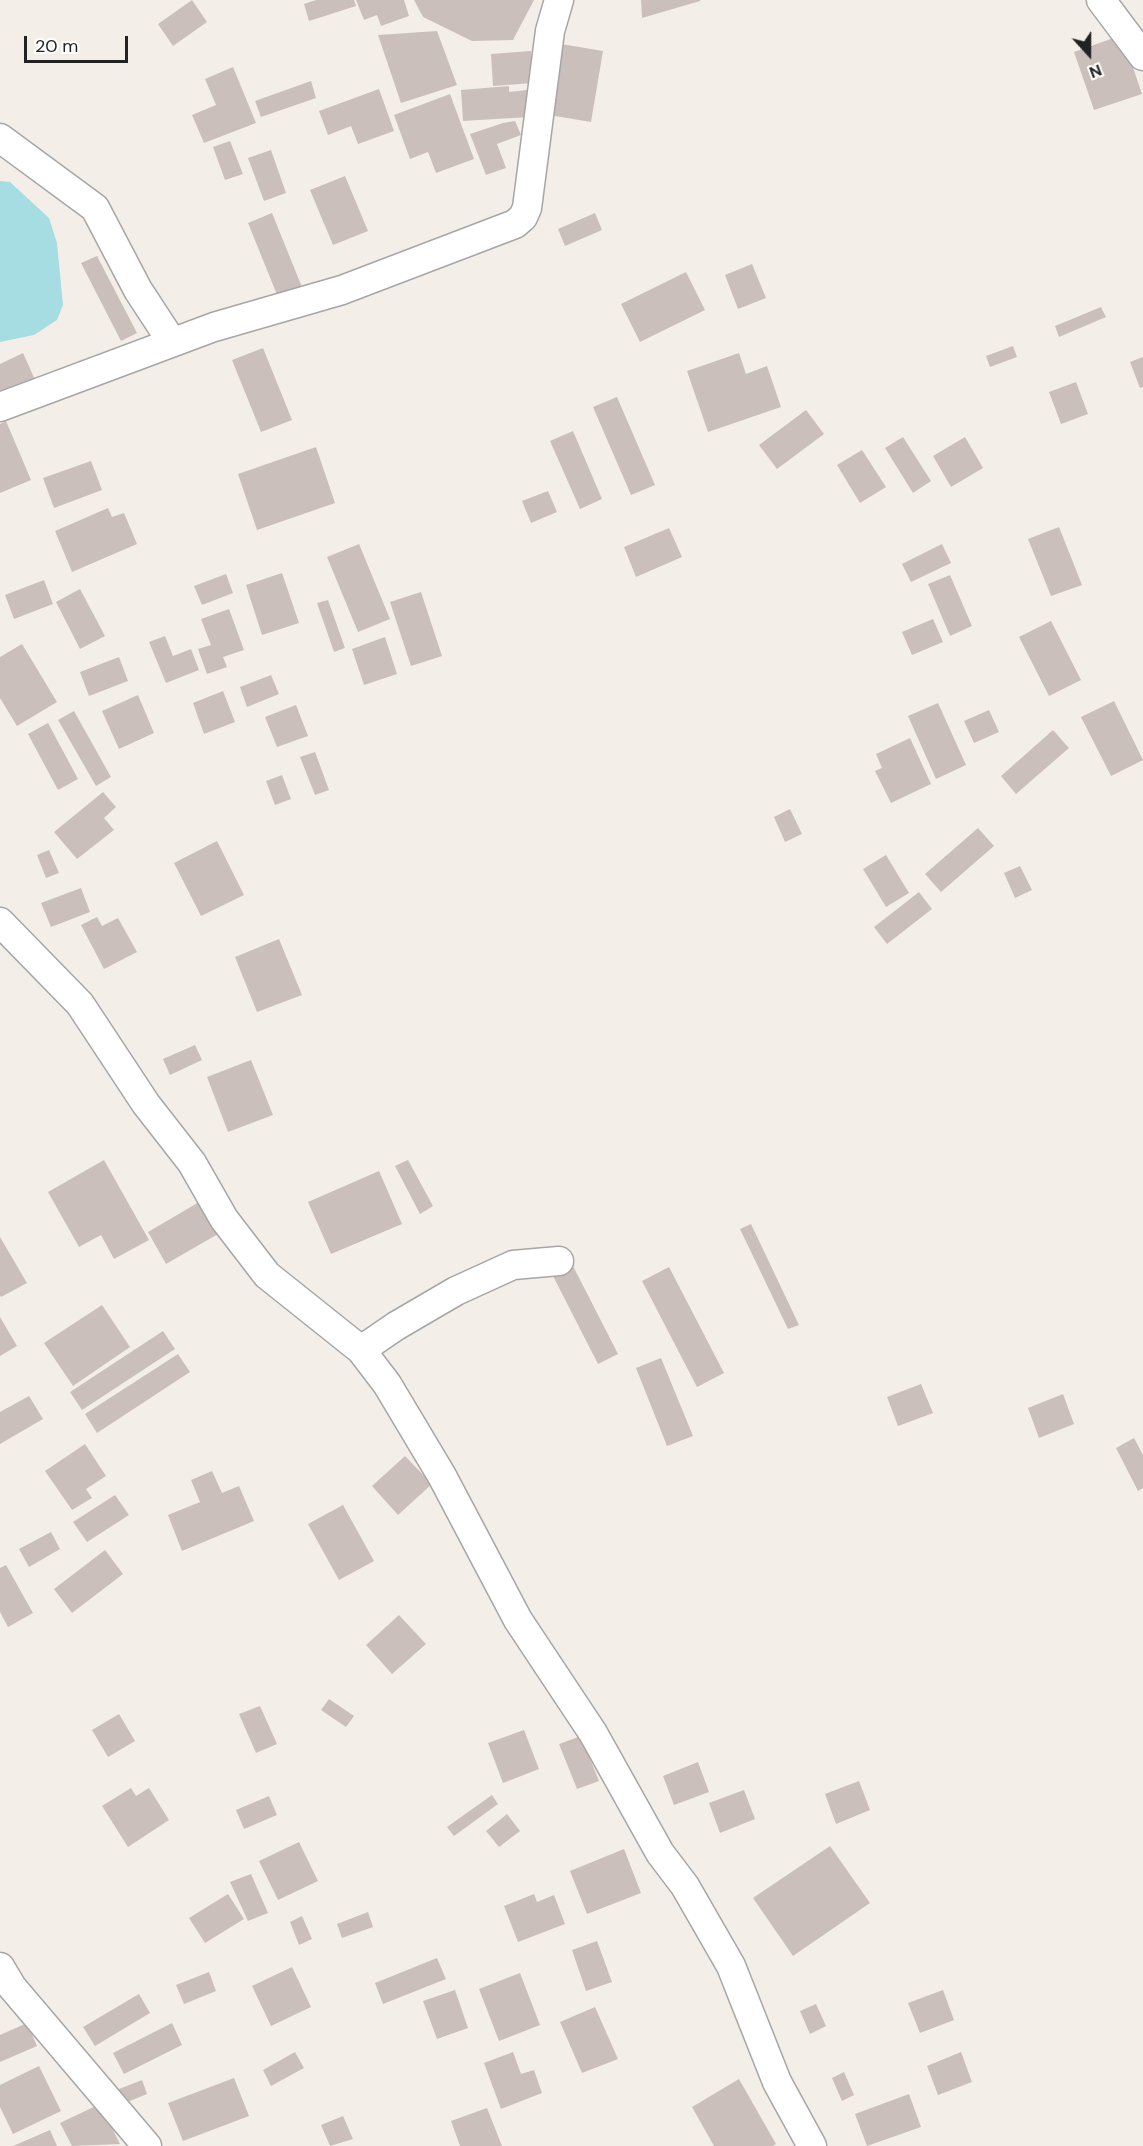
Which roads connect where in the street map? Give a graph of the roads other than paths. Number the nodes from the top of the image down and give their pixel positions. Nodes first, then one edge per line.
1 (559, 0) edge
2 (1101, 0) edge
3 (1143, 56) edge
4 (0, 138) edge
5 (172, 342) junction
6 (0, 407) edge
7 (0, 922) edge
8 (558, 1261) dead end
9 (361, 1350) junction
10 (0, 1967) edge
11 (147, 2146) edge
12 (812, 2146) edge

1 - 5 street
2 - 3 street
4 - 5 street
5 - 6 street
7 - 9 street
8 - 9 street
9 - 12 street
10 - 11 street

